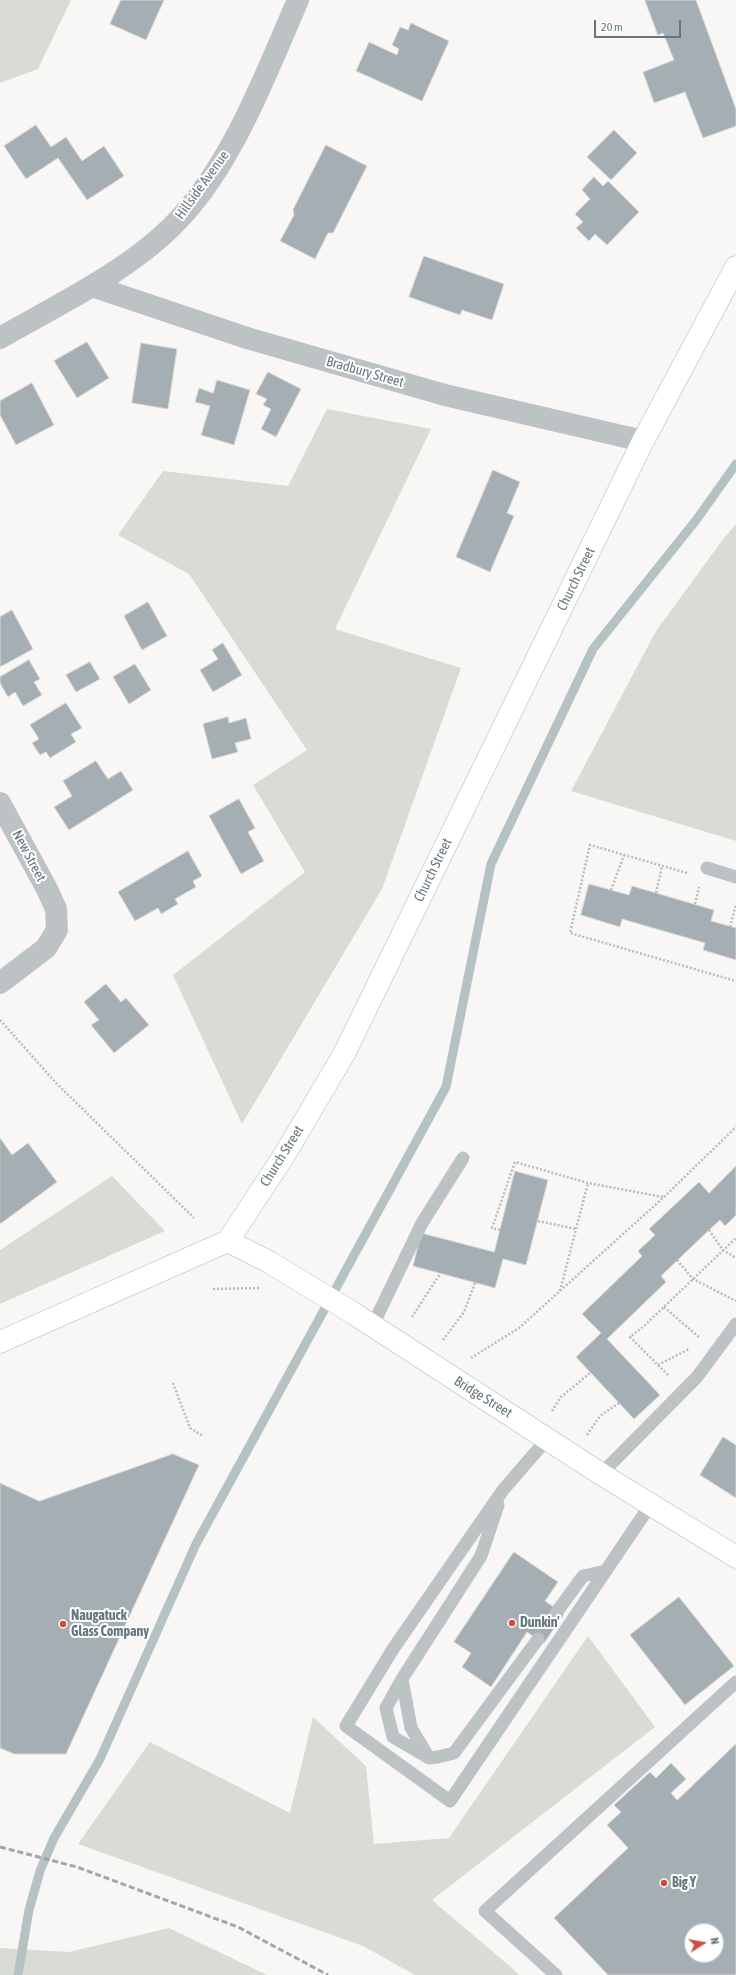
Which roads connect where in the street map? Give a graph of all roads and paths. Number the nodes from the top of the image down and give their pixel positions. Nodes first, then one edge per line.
1 (298, 0) edge
2 (736, 268) edge
3 (92, 286) junction
4 (0, 338) edge
5 (643, 441) junction
6 (0, 803) edge
7 (624, 855) junction
8 (662, 866) junction
9 (704, 873) junction
10 (736, 877) edge
11 (611, 890) dead end
12 (656, 893) dead end
13 (695, 904) dead end
14 (736, 904) edge
15 (730, 927) dead end
16 (736, 981) edge
17 (0, 982) edge
18 (0, 1020) edge
19 (736, 1127) edge
20 (463, 1158) dead end
21 (588, 1183) junction
22 (664, 1197) junction
23 (194, 1218) dead end
24 (538, 1221) dead end
25 (576, 1228) junction
26 (500, 1230) dead end
27 (709, 1230) dead end
28 (736, 1238) edge
29 (228, 1241) junction
30 (723, 1250) junction
31 (736, 1258) edge
32 (678, 1260) dead end
33 (440, 1274) dead end
34 (693, 1279) junction
35 (475, 1283) dead end
36 (213, 1289) dead end
37 (266, 1290) dead end
38 (560, 1291) junction
39 (736, 1301) edge
40 (664, 1307) junction
41 (412, 1317) dead end
42 (736, 1324) edge
43 (372, 1327) junction
44 (0, 1342) edge
45 (442, 1342) dead end
46 (704, 1342) junction
47 (715, 1352) junction
48 (467, 1360) dead end
49 (658, 1365) junction
50 (590, 1373) dead end
51 (173, 1383) dead end
52 (683, 1390) junction
53 (619, 1403) dead end
54 (551, 1413) dead end
55 (587, 1435) dead end
56 (203, 1436) dead end
57 (548, 1438) junction
58 (602, 1474) junction
59 (503, 1490) junction
60 (652, 1504) junction
61 (736, 1557) edge
62 (606, 1570) junction
63 (556, 1613) dead end
64 (538, 1639) dead end
65 (402, 1679) junction
66 (736, 1682) edge
67 (429, 1758) junction
68 (556, 1975) edge

1 - 3 street, Hillside Avenue
2 - 5 main road, Church Street
3 - 4 street, Hillside Avenue
3 - 5 street, Bradbury Street
5 - 29 main road, Church Street
6 - 17 street, New Street
7 - 8 path
7 - 11 path
7 - 16 path
8 - 9 path
8 - 12 path
9 - 10 lane
9 - 13 path
14 - 15 path
18 - 23 path
19 - 22 path
20 - 43 lane
21 - 22 path
21 - 25 path
21 - 26 path
22 - 38 path
24 - 25 path
25 - 38 path
27 - 30 path
28 - 30 path
29 - 43 main road, Bridge Street
29 - 44 main road
30 - 31 path
30 - 34 path
32 - 34 path
33 - 41 path
34 - 39 path
34 - 40 path
35 - 45 path
36 - 37 path
38 - 48 path
40 - 46 path
40 - 49 path
42 - 47 lane
43 - 57 main road, Bridge Street
46 - 47 path
46 - 49 path
47 - 52 lane
49 - 52 path
50 - 54 path
51 - 56 path
52 - 58 lane
53 - 55 path
57 - 58 main road, Bridge Street
57 - 59 lane
58 - 60 main road, Bridge Street
59 - 62 lane
59 - 65 lane
60 - 61 main road, Bridge Street
60 - 62 lane
62 - 63 lane
64 - 67 lane
65 - 67 lane
65 - 67 lane
66 - 68 lane

